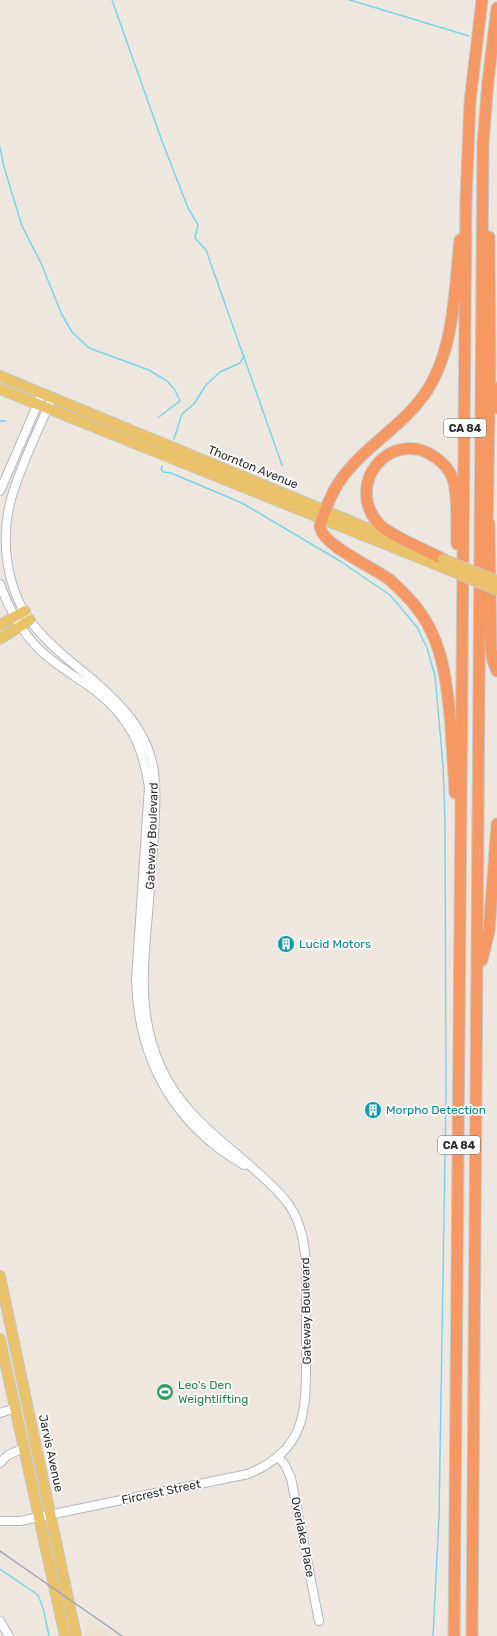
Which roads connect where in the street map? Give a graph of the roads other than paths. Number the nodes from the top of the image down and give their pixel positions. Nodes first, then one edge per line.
1 (482, 0) edge
2 (497, 8) edge
3 (497, 63) edge
4 (466, 200) junction
5 (490, 362) junction
6 (0, 376) edge
7 (0, 389) edge
8 (42, 394) junction
9 (52, 398) junction
10 (38, 404) junction
11 (497, 408) edge
12 (47, 409) junction
13 (0, 491) edge
14 (488, 496) junction
15 (324, 515) junction
16 (442, 563) junction
17 (497, 581) edge
18 (0, 584) edge
19 (497, 590) edge
20 (24, 611) junction
21 (15, 616) junction
22 (30, 620) junction
23 (0, 625) edge
24 (20, 626) junction
25 (0, 639) edge
26 (463, 655) junction
27 (497, 671) edge
28 (497, 824) edge
29 (461, 889) junction
30 (482, 960) junction
31 (258, 1173) junction
32 (0, 1276) edge
33 (2, 1298) edge
34 (0, 1339) edge
35 (15, 1408) junction
36 (0, 1413) edge
37 (24, 1448) junction
38 (278, 1458) junction
39 (0, 1463) edge
40 (51, 1515) junction
41 (39, 1518) junction
42 (0, 1521) edge
43 (0, 1621) edge
44 (319, 1621) dead end
45 (9, 1636) edge
46 (65, 1636) edge
47 (76, 1636) edge
48 (454, 1636) edge
49 (472, 1636) edge
50 (478, 1636) edge

1 - 4 highway, CA 84
2 - 49 highway, CA 84
3 - 5 highway, CA 84
4 - 15 highway
4 - 26 highway, CA 84
5 - 11 highway
5 - 14 highway, CA 84
6 - 8 main road, Thornton Avenue
7 - 10 main road, Thornton Avenue
8 - 9 main road, Thornton Avenue
8 - 10 street
9 - 12 street, Gateway Boulevard
9 - 15 main road, Thornton Avenue
10 - 12 main road, Thornton Avenue
10 - 13 street
12 - 15 main road, Thornton Avenue
12 - 20 street, Gateway Boulevard
14 - 27 highway
14 - 30 highway, CA 84
15 - 16 main road, Thornton Avenue
15 - 29 highway
16 - 17 main road, Thornton Avenue, bridge
16 - 19 main road, Thornton Avenue, bridge
16 - 26 highway
18 - 21 street, Gateway Boulevard
20 - 21 main road
20 - 22 street, Gateway Boulevard
21 - 23 main road
21 - 24 street, Gateway Boulevard
22 - 24 main road
22 - 31 street, Gateway Boulevard
24 - 25 main road
24 - 31 street, Gateway Boulevard
26 - 29 highway, CA 84
28 - 30 highway
29 - 48 highway, CA 84
30 - 50 highway, CA 84
31 - 38 street, Gateway Boulevard
32 - 33 main road, Jarvis Avenue
33 - 40 main road, Jarvis Avenue
34 - 35 main road, Jarvis Avenue
35 - 36 street
35 - 37 main road, Jarvis Avenue
37 - 39 street
37 - 41 main road, Jarvis Avenue
38 - 40 street, Fircrest Street
38 - 44 street, Overlake Place
40 - 41 street, Fircrest Street
40 - 47 main road, Jarvis Avenue
41 - 42 street, Fircrest Street
41 - 46 main road, Jarvis Avenue
43 - 45 street

